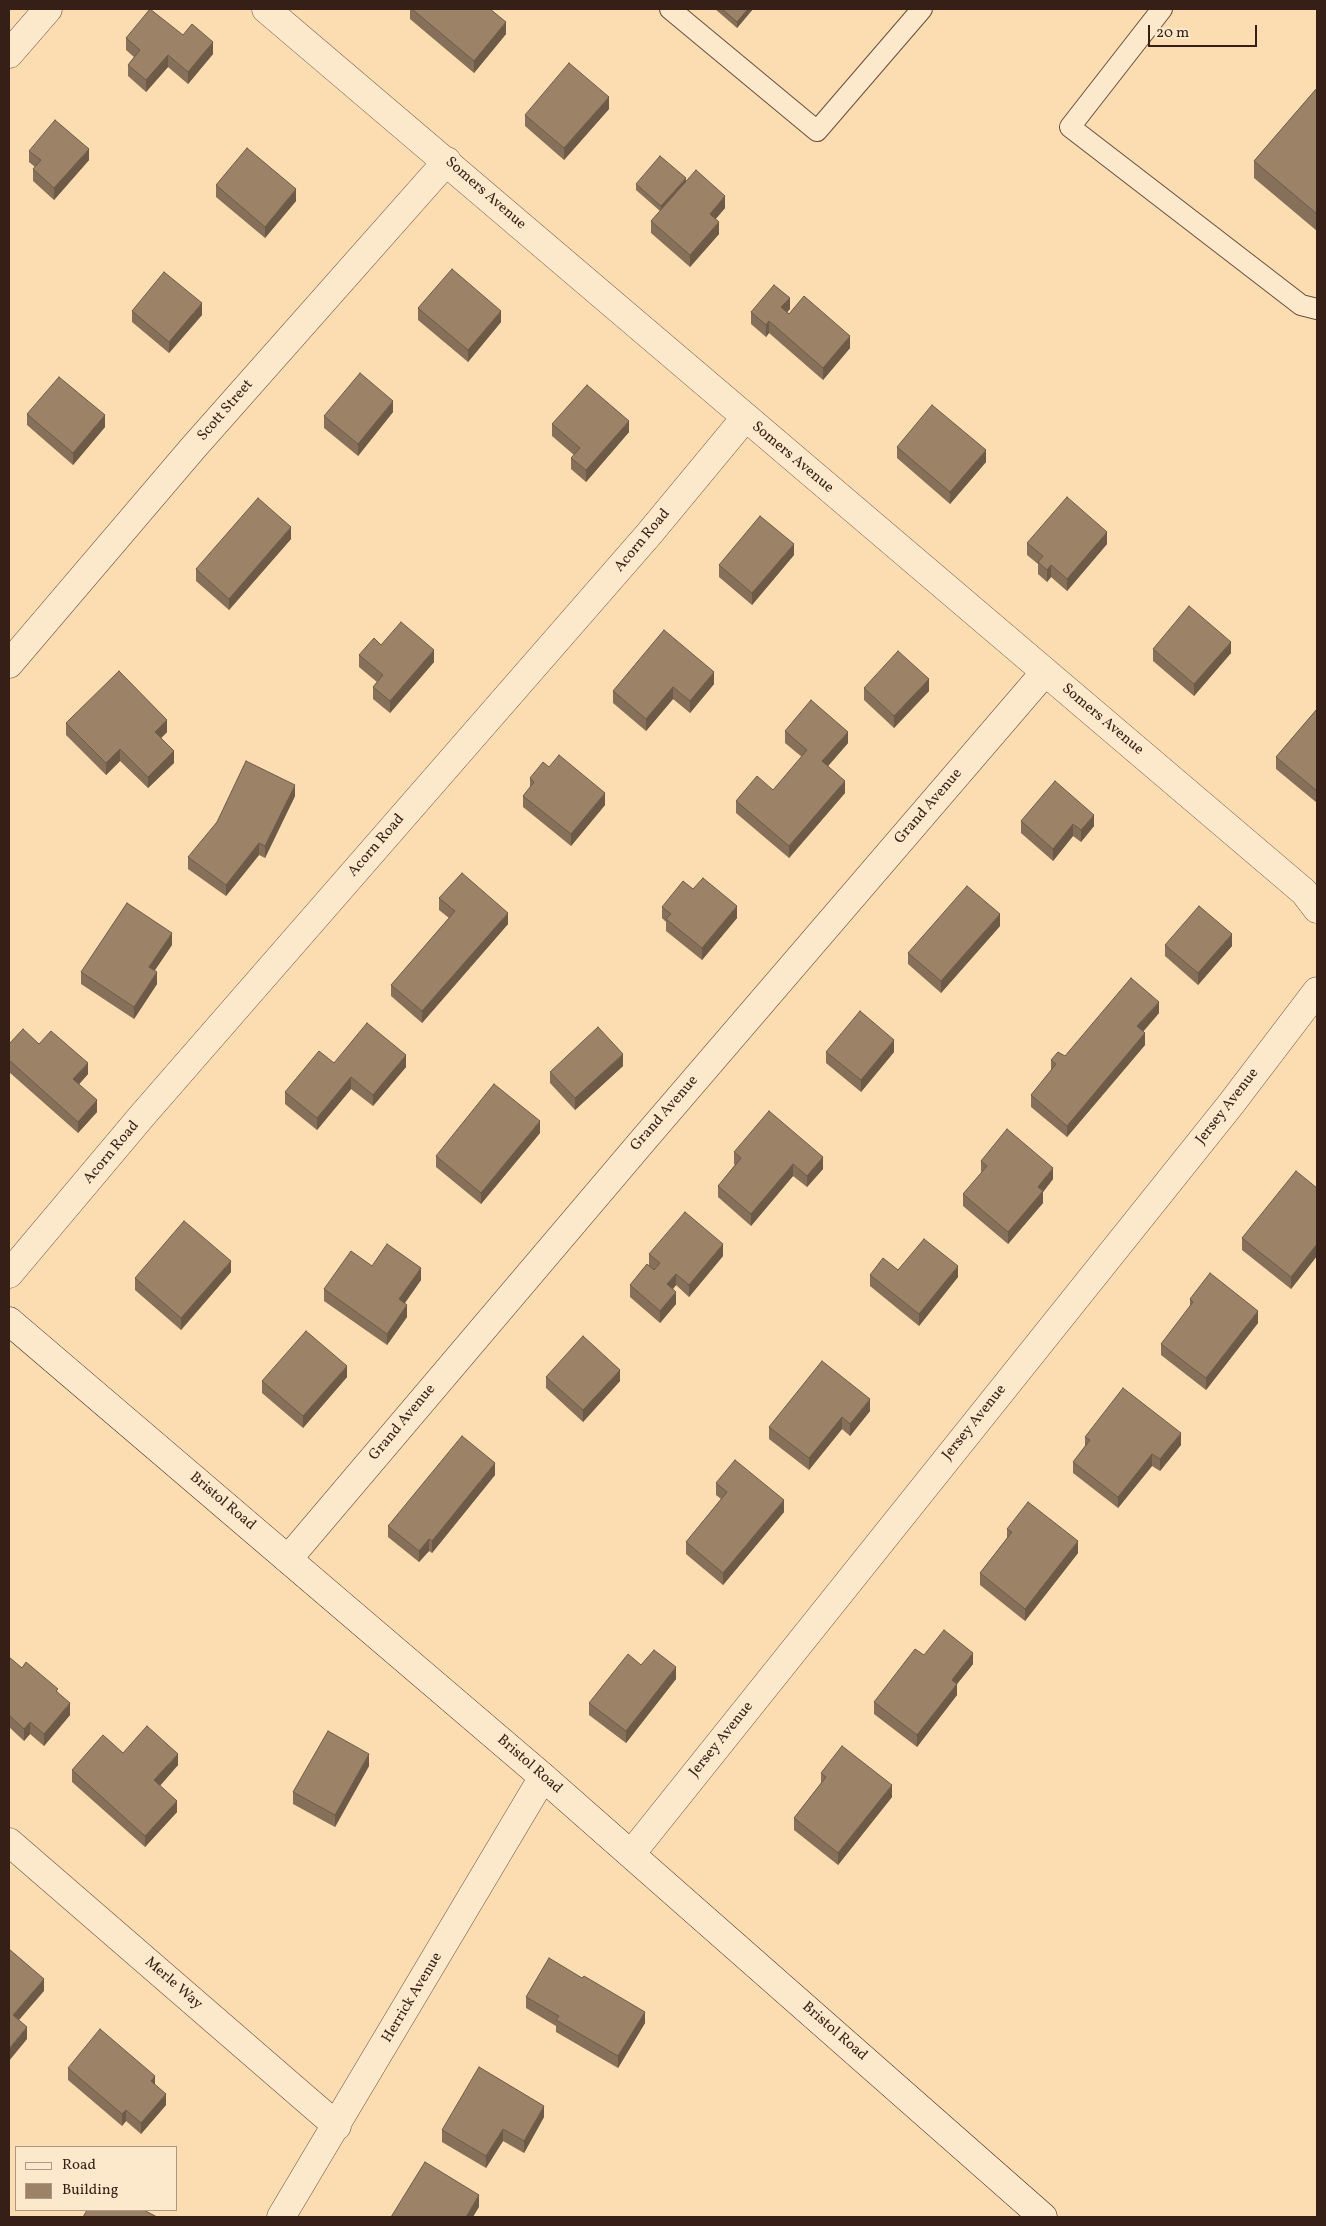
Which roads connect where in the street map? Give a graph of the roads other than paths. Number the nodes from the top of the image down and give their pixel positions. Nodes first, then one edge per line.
1 (48, 9) edge
2 (266, 9) edge
3 (670, 9) edge
4 (922, 9) edge
5 (1162, 9) edge
6 (9, 54) edge
7 (447, 161) junction
8 (1317, 309) edge
9 (745, 418) junction
10 (9, 664) edge
11 (1045, 672) junction
12 (1317, 909) edge
13 (1317, 991) edge
14 (9, 1274) edge
15 (9, 1321) edge
16 (288, 1559) junction
17 (543, 1777) junction
18 (9, 1842) edge
19 (631, 1854) junction
20 (337, 2126) junction
21 (1033, 2214) edge
22 (281, 2217) edge

1 - 6 street
2 - 7 street, Somers Avenue
3 - 4 lane
5 - 8 lane
7 - 9 street, Somers Avenue
7 - 10 street, Scott Street
9 - 11 street, Somers Avenue
9 - 14 street, Acorn Road
11 - 12 street, Somers Avenue
11 - 16 street, Grand Avenue
13 - 19 street, Jersey Avenue
15 - 16 street, Bristol Road
16 - 17 street, Bristol Road
17 - 19 street, Bristol Road
17 - 20 street, Herrick Avenue
18 - 20 street, Merle Way
19 - 21 street, Bristol Road
20 - 22 street, Herrick Avenue

